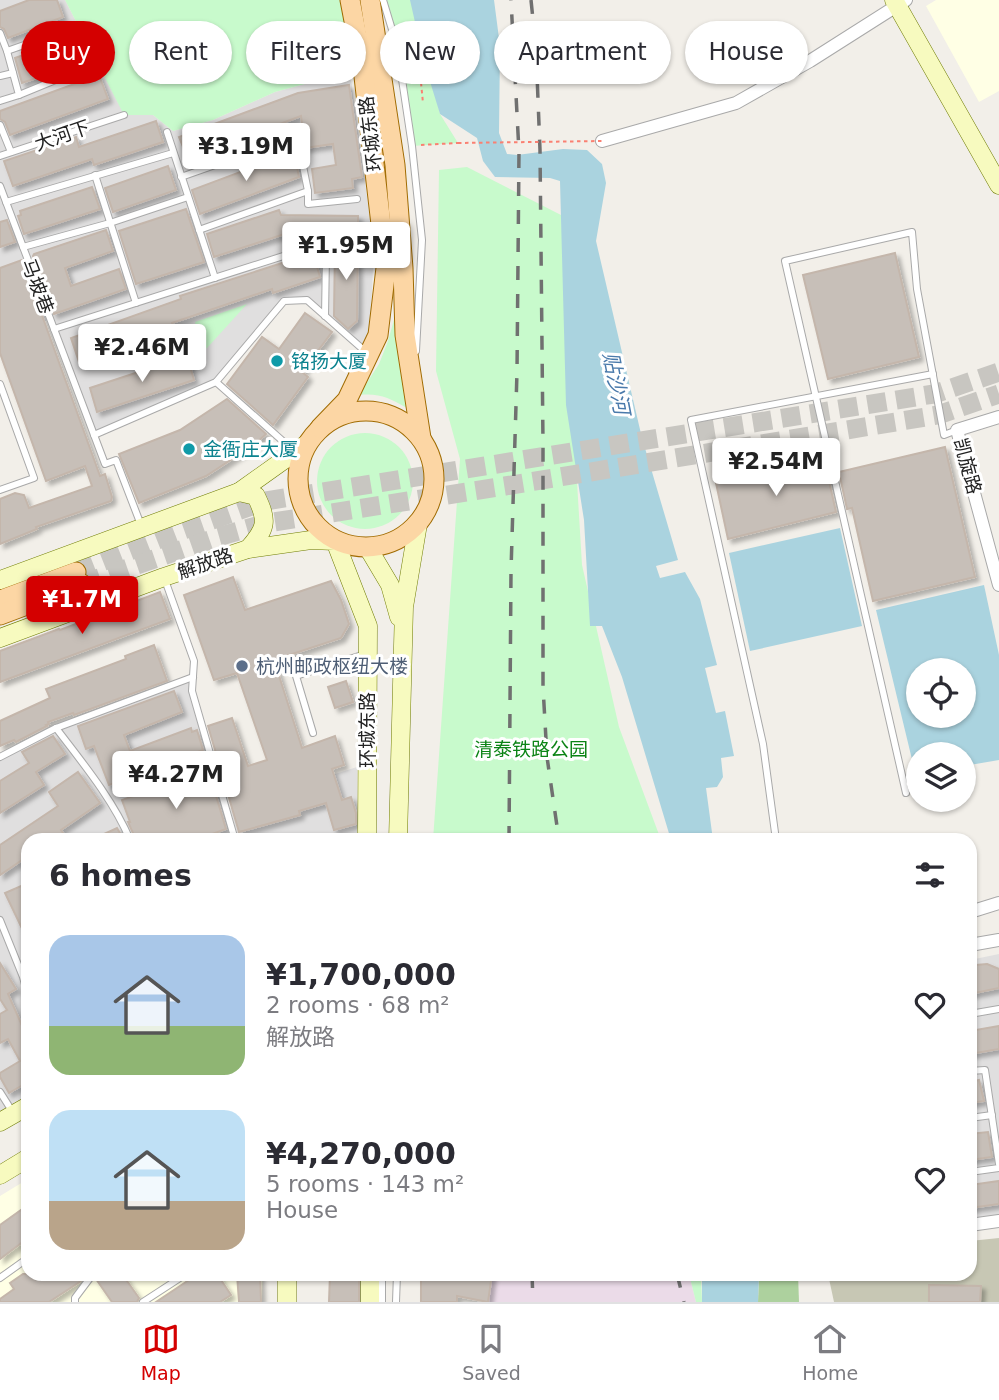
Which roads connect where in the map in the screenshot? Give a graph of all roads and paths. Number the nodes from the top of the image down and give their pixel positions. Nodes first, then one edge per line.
1 (350, 0) edge
2 (370, 0) edge
3 (383, 0) edge
4 (899, 2) edge
5 (0, 33) edge
6 (21, 46) edge
7 (7, 51) junction
8 (13, 73) junction
9 (0, 76) edge
10 (46, 84) edge
11 (421, 84) edge
12 (19, 95) junction
13 (0, 101) edge
14 (423, 103) dead end
15 (124, 114) dead end
16 (0, 125) edge
17 (167, 132) dead end
18 (602, 141) joint
19 (412, 146) junction
20 (11, 152) junction
21 (173, 153) junction
22 (0, 156) edge
23 (95, 176) junction
24 (181, 177) junction
25 (999, 185) edge
26 (0, 186) edge
27 (308, 191) junction
28 (188, 197) junction
29 (357, 199) dead end
30 (6, 202) junction
31 (110, 223) junction
32 (199, 230) junction
33 (23, 247) junction
34 (395, 268) junction
35 (215, 278) junction
36 (136, 303) junction
37 (325, 316) junction
38 (54, 329) junction
39 (369, 354) junction
40 (933, 374) junction
41 (216, 382) junction
42 (0, 384) edge
43 (413, 394) junction
44 (816, 395) junction
45 (999, 417) edge
46 (320, 428) junction
47 (957, 430) junction
48 (94, 435) junction
49 (421, 438) junction
50 (300, 449) junction
51 (0, 490) edge
52 (239, 492) junction
53 (418, 524) junction
54 (142, 528) junction
55 (335, 541) junction
56 (368, 548) junction
57 (248, 549) junction
58 (164, 577) junction
59 (0, 580) edge
60 (999, 585) edge
61 (0, 600) edge
62 (0, 615) edge
63 (0, 638) edge
64 (404, 645) junction
65 (367, 654) junction
66 (193, 677) junction
67 (56, 728) junction
68 (313, 733) dead end
69 (0, 757) edge
70 (906, 793) dead end
71 (128, 833) edge
72 (233, 833) edge
73 (366, 833) edge
74 (398, 833) edge
75 (775, 833) edge
76 (999, 903) edge
77 (977, 910) edge
78 (0, 920) edge
79 (999, 940) edge
80 (977, 944) edge
81 (21, 972) edge
82 (999, 1009) edge
83 (977, 1013) edge
84 (977, 1071) edge
85 (0, 1092) edge
86 (14, 1114) edge
87 (992, 1115) junction
88 (977, 1117) edge
89 (21, 1162) edge
90 (999, 1166) edge
91 (977, 1171) edge
92 (0, 1175) edge
93 (999, 1221) edge
94 (977, 1224) edge
95 (21, 1263) edge
96 (0, 1278) edge
97 (88, 1281) edge
98 (175, 1281) edge
99 (287, 1281) edge
100 (370, 1281) edge
101 (382, 1281) edge
102 (397, 1281) edge
103 (75, 1302) edge
104 (143, 1302) edge
105 (287, 1302) edge
106 (370, 1302) edge
107 (382, 1302) edge
108 (396, 1302) edge

1 - 34 main road, 环城东路
2 - 34 main road, 环城东路
3 - 19 lane
4 - 18 street
4 - 25 main road
5 - 7 lane
6 - 7 lane
7 - 8 lane
8 - 9 lane
8 - 12 lane
10 - 12 lane
11 - 14 path
12 - 13 lane
15 - 20 lane, 大河下
16 - 20 lane
17 - 21 lane
18 - 19 path, bridge
19 - 43 lane
20 - 22 lane, 大河下
21 - 23 lane
21 - 24 lane
23 - 30 lane
23 - 31 lane
24 - 27 lane
24 - 28 lane
26 - 30 lane, 马坡巷
27 - 29 lane
27 - 32 lane
28 - 31 lane
28 - 32 lane
30 - 33 lane, 马坡巷
31 - 33 lane
31 - 36 lane
32 - 35 lane
33 - 38 lane, 马坡巷
34 - 39 main road
34 - 43 main road
35 - 36 lane
35 - 37 lane
36 - 38 lane
37 - 39 lane
37 - 41 lane
38 - 48 lane, 马坡巷
39 - 46 main road
40 - 44 lane
40 - 44 lane
40 - 47 lane
41 - 48 lane
41 - 50 lane
42 - 51 lane
43 - 49 main road
44 - 70 lane
44 - 75 lane
45 - 47 street, 凯旋路
46 - 49 main road
46 - 50 main road
47 - 60 street, 凯旋路
48 - 54 lane, 马坡巷
49 - 53 main road
50 - 52 main road
50 - 55 main road
52 - 54 main road
52 - 57 main road
53 - 56 main road
53 - 64 main road
54 - 59 main road
55 - 56 main road
55 - 57 main road, 解放路
55 - 65 main road, 环城东路
56 - 64 main road
57 - 58 main road, 解放路
58 - 63 main road, 解放路
58 - 66 lane
61 - 62 main road
64 - 74 main road, 环城东路
65 - 68 lane
65 - 73 main road, 环城东路
66 - 67 lane
66 - 72 lane
67 - 69 lane
67 - 71 lane
76 - 77 street
78 - 81 lane
79 - 80 street
82 - 83 lane
84 - 87 lane
85 - 86 lane
87 - 88 lane
87 - 90 lane
89 - 92 main road
90 - 91 lane
93 - 94 street
95 - 96 lane
97 - 103 lane
98 - 104 lane
99 - 105 main road
100 - 106 main road
101 - 107 lane
102 - 108 lane

